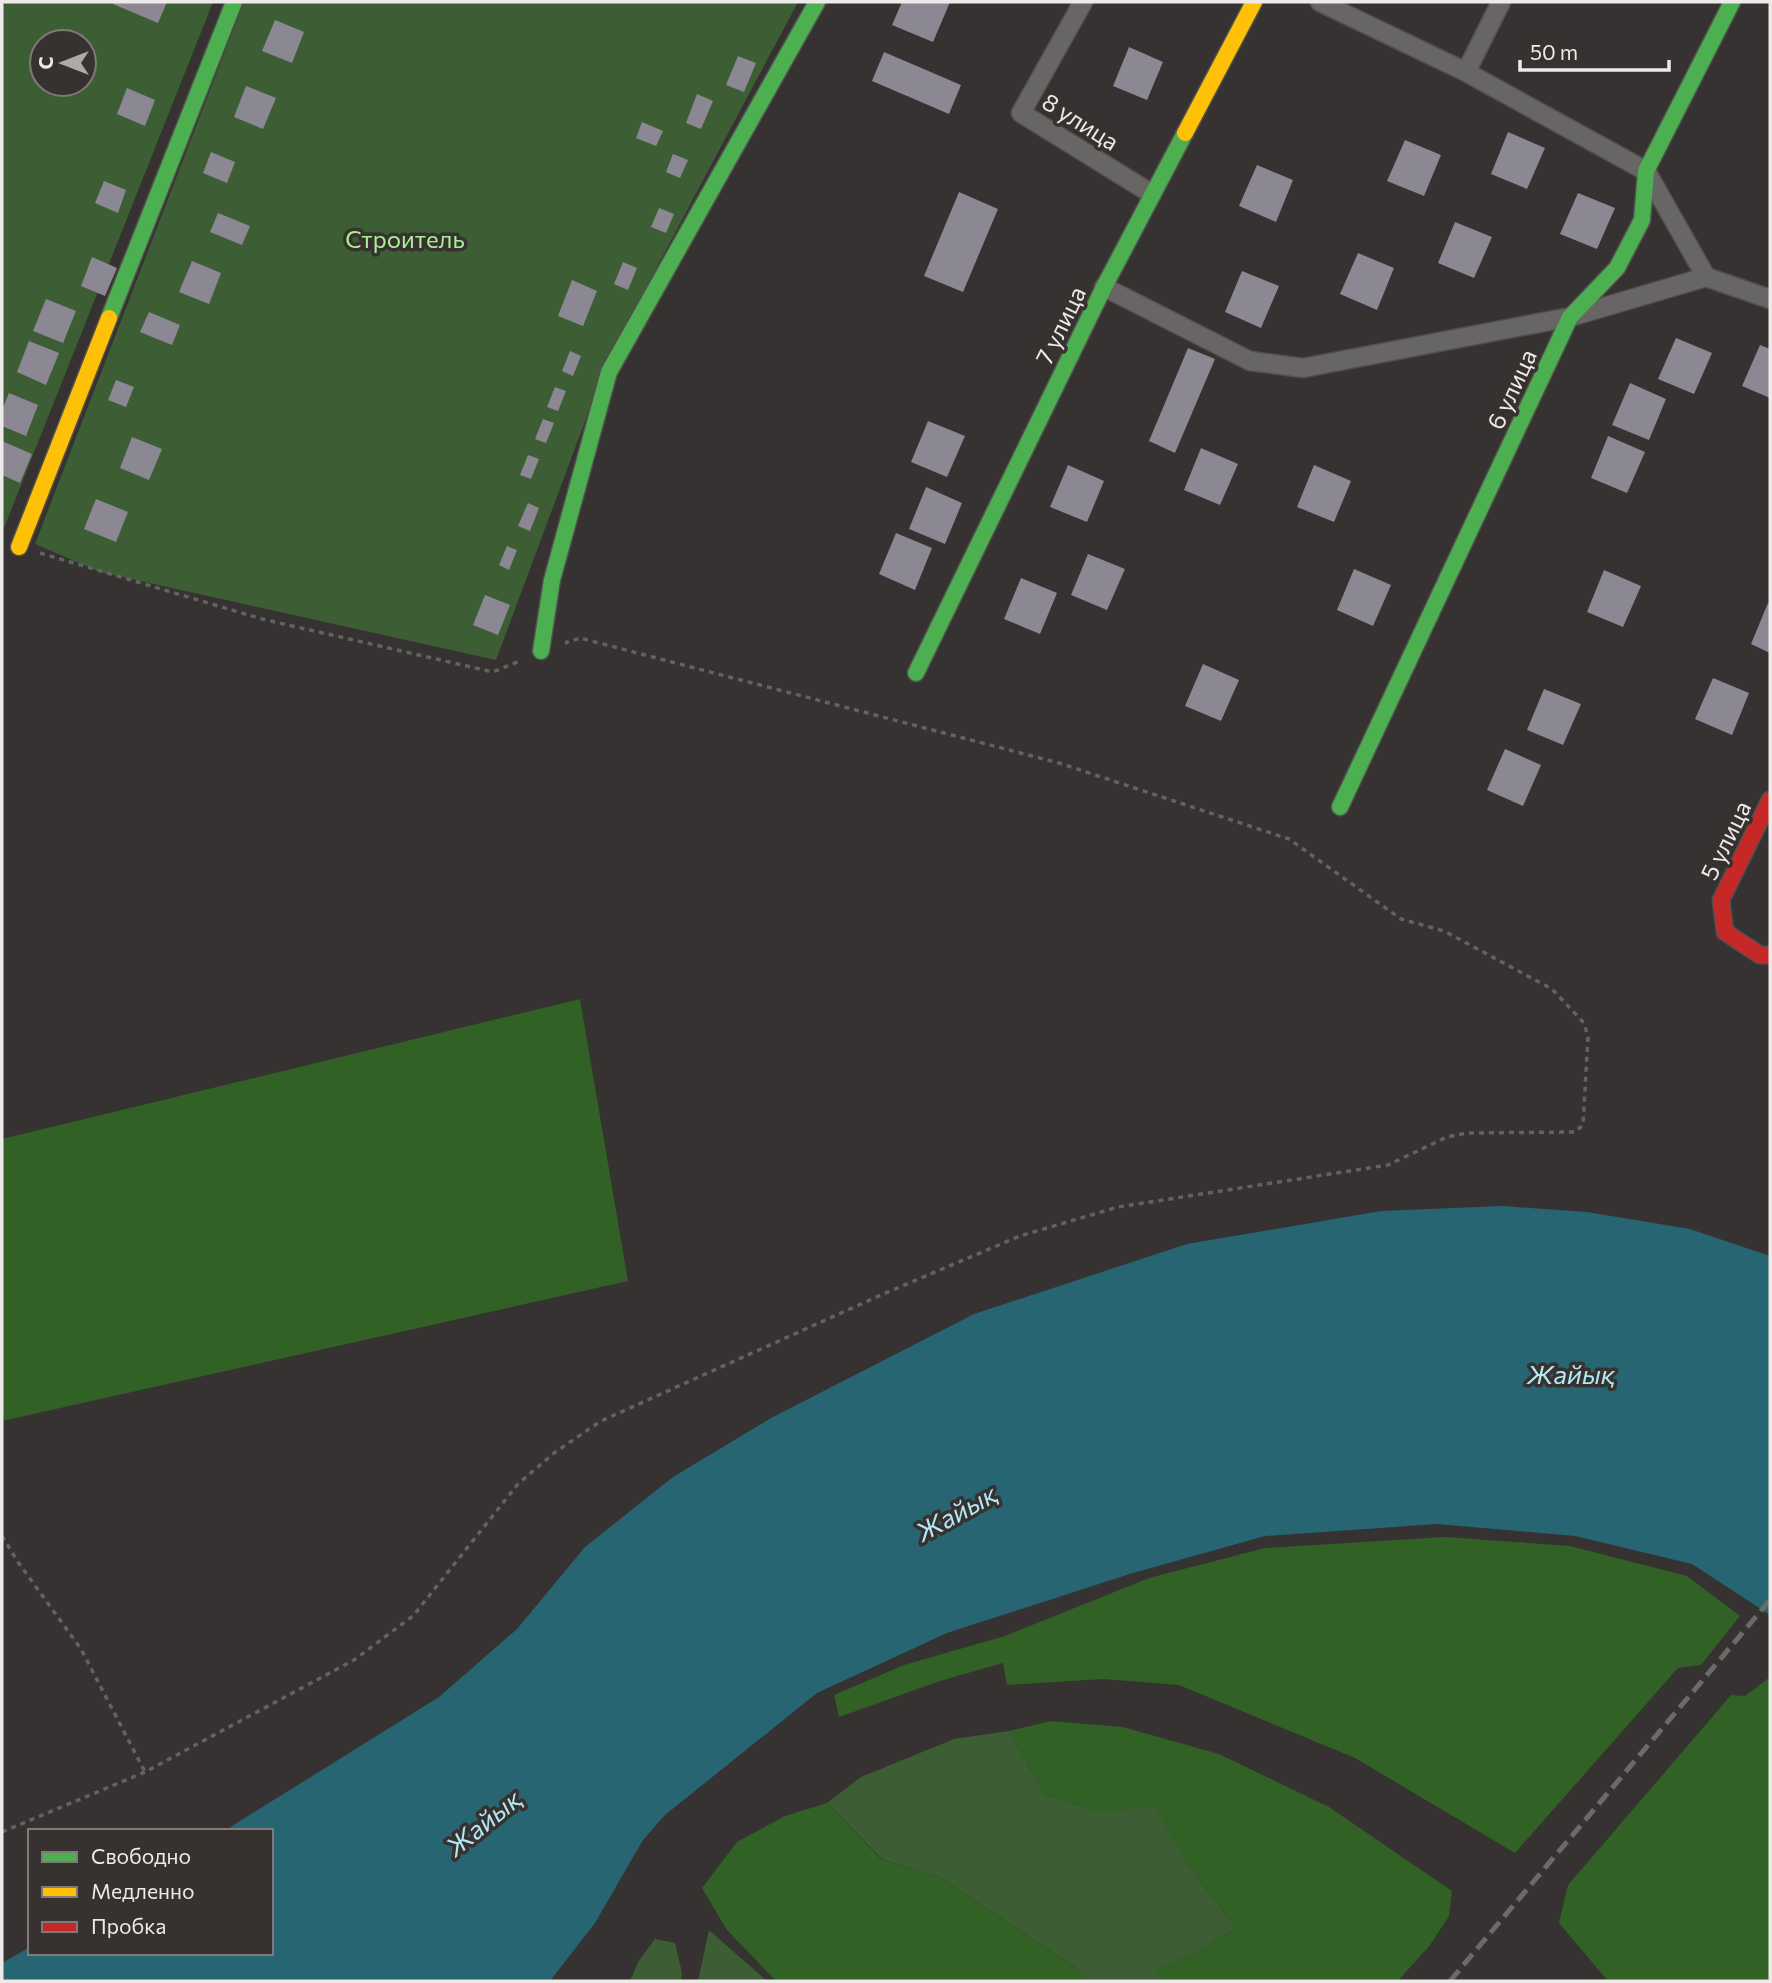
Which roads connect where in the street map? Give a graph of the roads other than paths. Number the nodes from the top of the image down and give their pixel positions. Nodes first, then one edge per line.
1 (234, 2) edge
2 (817, 2) edge
3 (1083, 2) edge
4 (1254, 2) edge
5 (1320, 2) edge
6 (1501, 2) edge
7 (1732, 2) edge
8 (1466, 72) junction
9 (1646, 171) junction
10 (1152, 194) junction
11 (1706, 277) junction
12 (1104, 287) junction
13 (1770, 299) edge
14 (1570, 317) junction
15 (19, 547) road end
16 (541, 651) road end
17 (916, 673) dead end
18 (1770, 800) edge
19 (1340, 807) dead end
20 (1770, 955) edge

1 - 15 street
2 - 16 street
3 - 10 street, 8 улица
4 - 10 street, 7 улица
5 - 8 street
6 - 8 street
7 - 9 street, 6 улица
8 - 9 street
9 - 11 street
9 - 14 street, 6 улица
10 - 12 street, 7 улица
11 - 13 street
11 - 14 street
12 - 14 street
12 - 17 street, 7 улица
14 - 19 street, 6 улица
18 - 20 street, 5 улица

